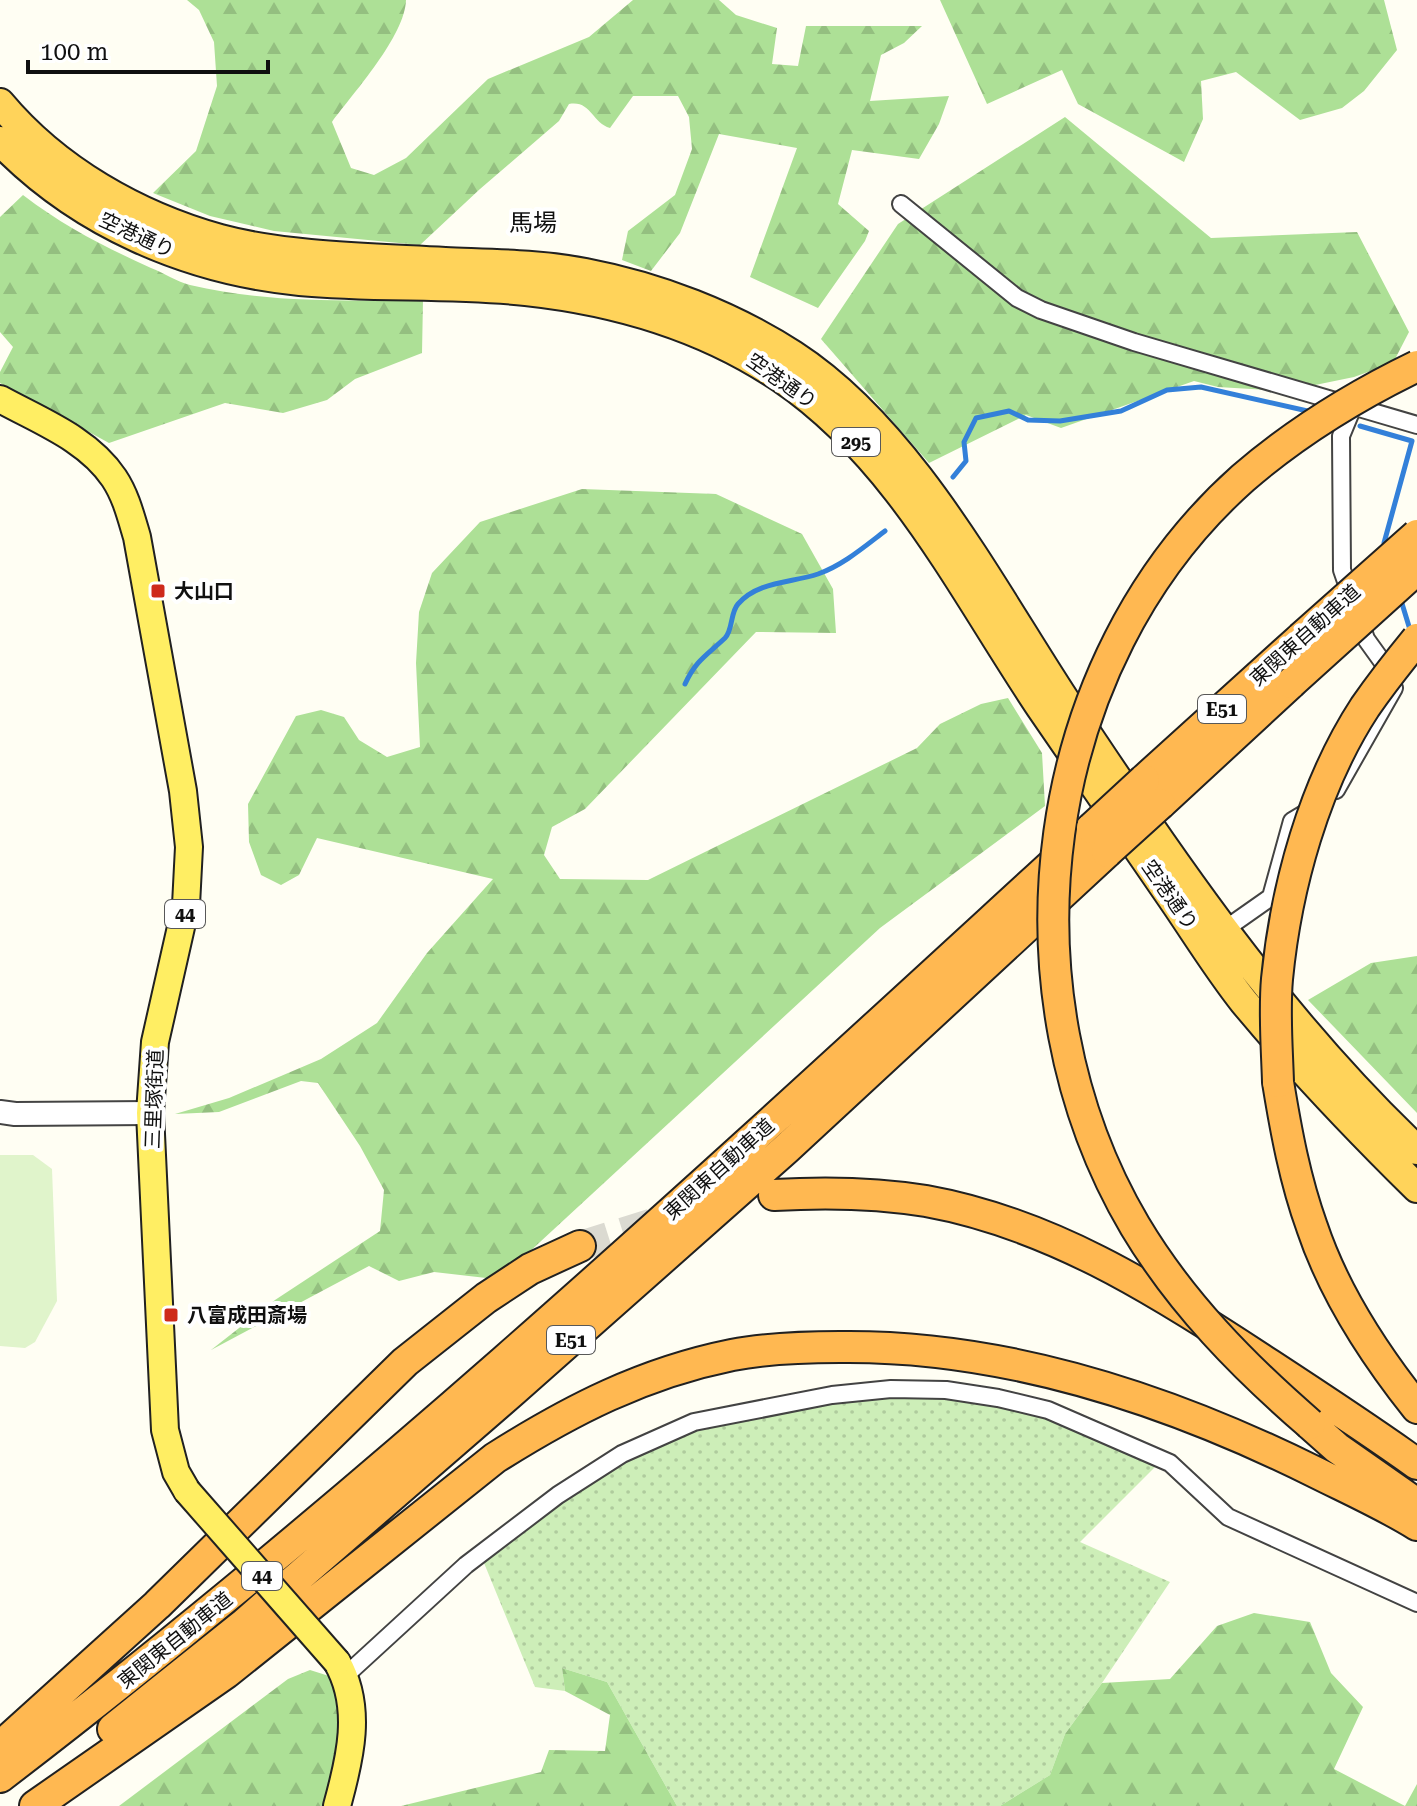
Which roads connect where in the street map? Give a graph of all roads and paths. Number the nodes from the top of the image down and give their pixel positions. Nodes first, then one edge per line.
1 (0, 103) edge
2 (0, 141) edge
3 (901, 204) dead end
4 (1417, 366) edge
5 (0, 399) edge
6 (1353, 407) junction
7 (1417, 425) edge
8 (1417, 535) edge
9 (1417, 569) edge
10 (1417, 639) edge
11 (1417, 659) edge
12 (1398, 682) junction
13 (1152, 792) junction
14 (1100, 840) junction
15 (1224, 930) junction
16 (0, 1112) edge
17 (150, 1113) junction
18 (1417, 1150) edge
19 (1417, 1188) edge
20 (774, 1195) dead end
21 (580, 1246) tunnel mouth
22 (1417, 1408) edge
23 (1417, 1464) edge
24 (1417, 1504) edge
25 (1417, 1525) edge
26 (1417, 1603) edge
27 (341, 1669) junction
28 (0, 1747) edge
29 (0, 1777) edge
30 (16, 1806) edge
31 (35, 1806) edge
32 (337, 1806) edge

1 - 15 highway, 空港通り / 295
2 - 19 highway, 空港通り / 295
3 - 6 street
4 - 24 highway, bridge
5 - 17 main road, 三里塚街道 / 44
6 - 7 street
6 - 12 street
8 - 13 highway, 東関東自動車道 / E51, bridge
9 - 13 highway, 東関東自動車道 / E51, bridge
10 - 22 highway, bridge
11 - 12 street
12 - 15 street
13 - 14 highway, 東関東自動車道 / E51, bridge
14 - 29 highway, 東関東自動車道 / E51
14 - 30 highway, 東関東自動車道 / E51
15 - 18 highway, 空港通り / 295
16 - 17 street
17 - 27 main road, 三里塚街道 / 44, bridge
20 - 23 highway
21 - 28 highway
25 - 31 highway
26 - 27 street
27 - 32 main road

